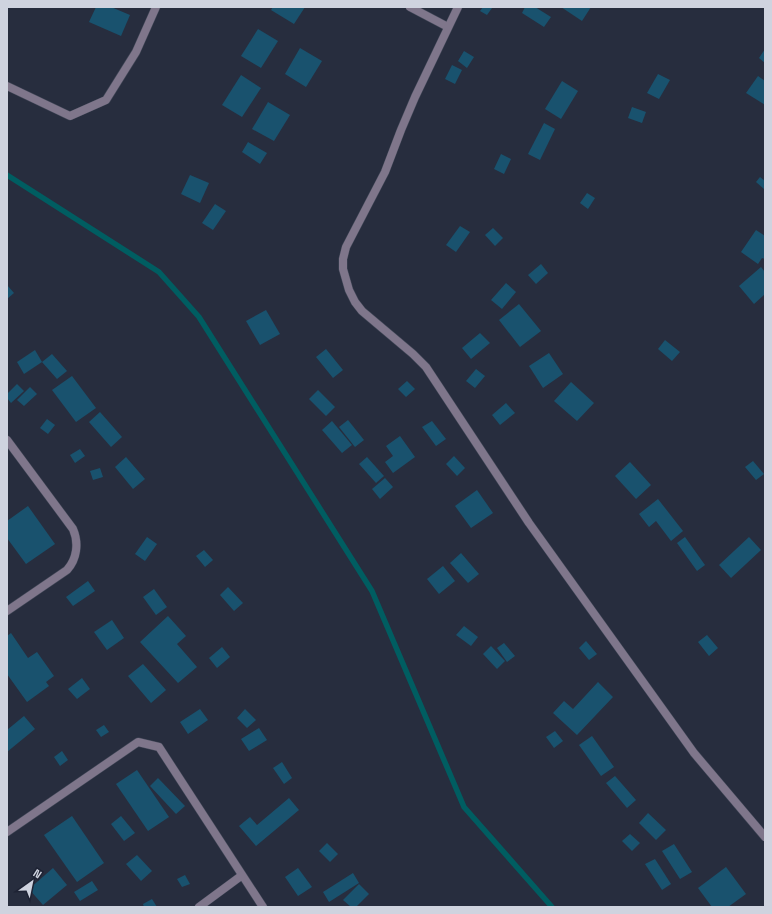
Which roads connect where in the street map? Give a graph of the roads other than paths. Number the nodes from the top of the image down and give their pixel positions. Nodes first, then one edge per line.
1 (156, 7) edge
2 (410, 7) edge
3 (458, 7) edge
4 (448, 27) junction
5 (7, 86) edge
6 (7, 440) edge
7 (7, 611) edge
8 (7, 832) edge
9 (765, 837) edge
10 (241, 876) junction
11 (199, 907) edge
12 (263, 907) edge

1 - 5 street
2 - 4 street
3 - 4 street
4 - 9 street
6 - 7 street
8 - 10 street
10 - 11 street
10 - 12 street

